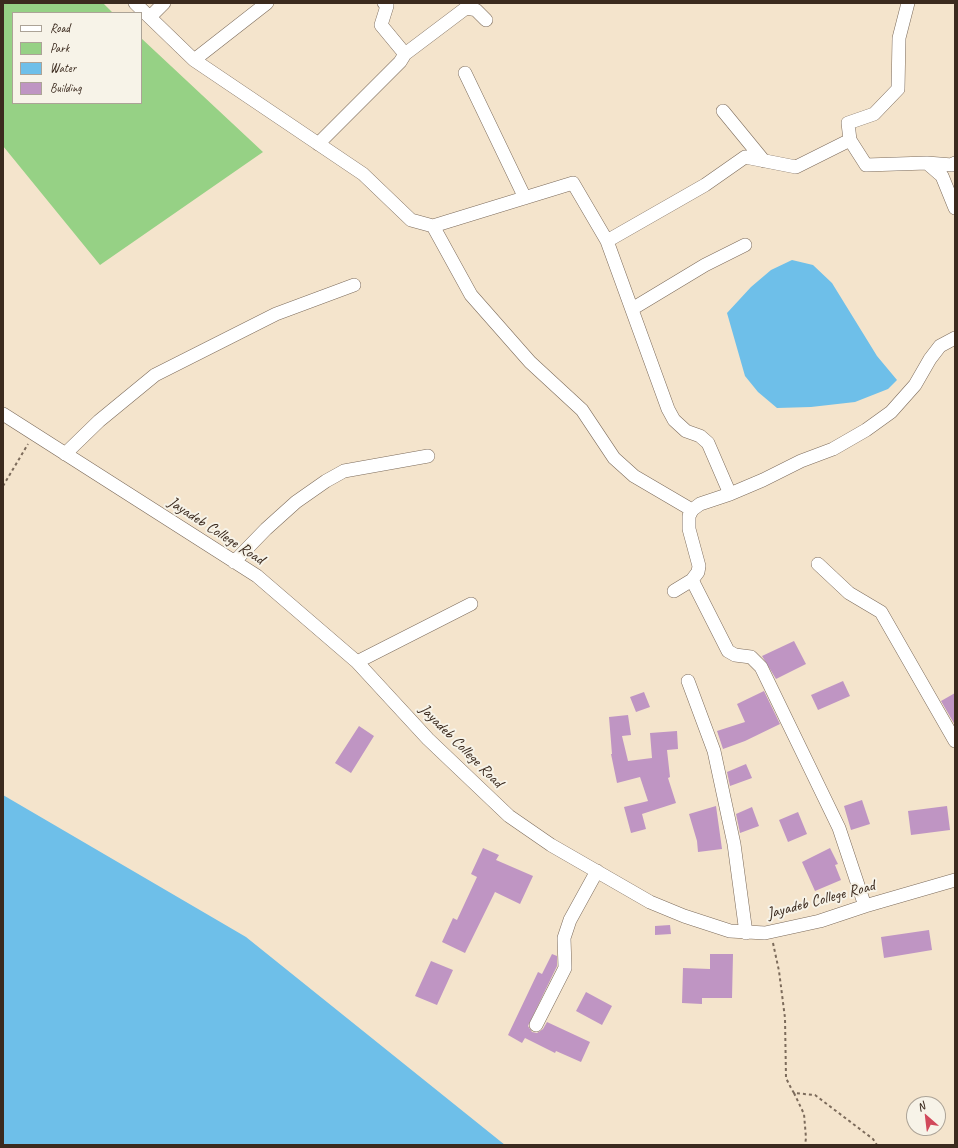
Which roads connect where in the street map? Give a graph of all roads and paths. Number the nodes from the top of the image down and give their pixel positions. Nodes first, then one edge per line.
1 (135, 3) edge
2 (164, 3) edge
3 (267, 3) edge
4 (384, 3) edge
5 (908, 3) edge
6 (150, 17) junction
7 (486, 20) dead end
8 (405, 54) junction
9 (194, 60) junction
10 (465, 73) dead end
11 (723, 111) dead end
12 (850, 140) junction
13 (318, 144) junction
14 (764, 161) junction
15 (927, 163) junction
16 (955, 163) edge
17 (525, 198) junction
18 (955, 208) edge
19 (433, 226) junction
20 (607, 241) junction
21 (745, 245) dead end
22 (354, 285) dead end
23 (632, 309) junction
24 (955, 338) edge
25 (3, 414) edge
26 (33, 434) junction
27 (65, 454) junction
28 (428, 456) dead end
29 (3, 486) edge
30 (730, 494) junction
31 (692, 510) junction
32 (234, 562) junction
33 (818, 564) dead end
34 (692, 580) junction
35 (674, 591) dead end
36 (471, 604) dead end
37 (357, 662) junction
38 (688, 681) dead end
39 (955, 741) edge
40 (597, 871) junction
41 (955, 880) edge
42 (865, 906) junction
43 (771, 932) junction
44 (746, 933) junction
45 (536, 1024) dead end
46 (794, 1093) junction
47 (805, 1145) edge
48 (877, 1145) edge

1 - 6 street
2 - 6 street
3 - 9 street
4 - 8 street
5 - 12 street
6 - 9 street
7 - 8 street
8 - 13 street
9 - 13 street
10 - 17 street
11 - 14 street
12 - 14 street
12 - 15 street
13 - 19 street
14 - 20 street
15 - 16 street
15 - 18 street
17 - 19 street
17 - 20 street
19 - 31 street
20 - 23 street
21 - 23 street
22 - 27 street
23 - 30 street
24 - 30 street
25 - 26 street, Jayadeb College Road
26 - 27 street, Jayadeb College Road
26 - 29 path
27 - 32 street, Jayadeb College Road
28 - 32 street
30 - 31 street
31 - 34 street
32 - 37 street, Jayadeb College Road
33 - 39 street
34 - 35 street
34 - 42 street
36 - 37 street
37 - 40 street, Jayadeb College Road
38 - 44 street
40 - 44 street, Jayadeb College Road
40 - 45 street
41 - 42 street, Jayadeb College Road
42 - 43 street, Jayadeb College Road
43 - 44 street, Jayadeb College Road
43 - 46 path
46 - 47 path
46 - 48 path

